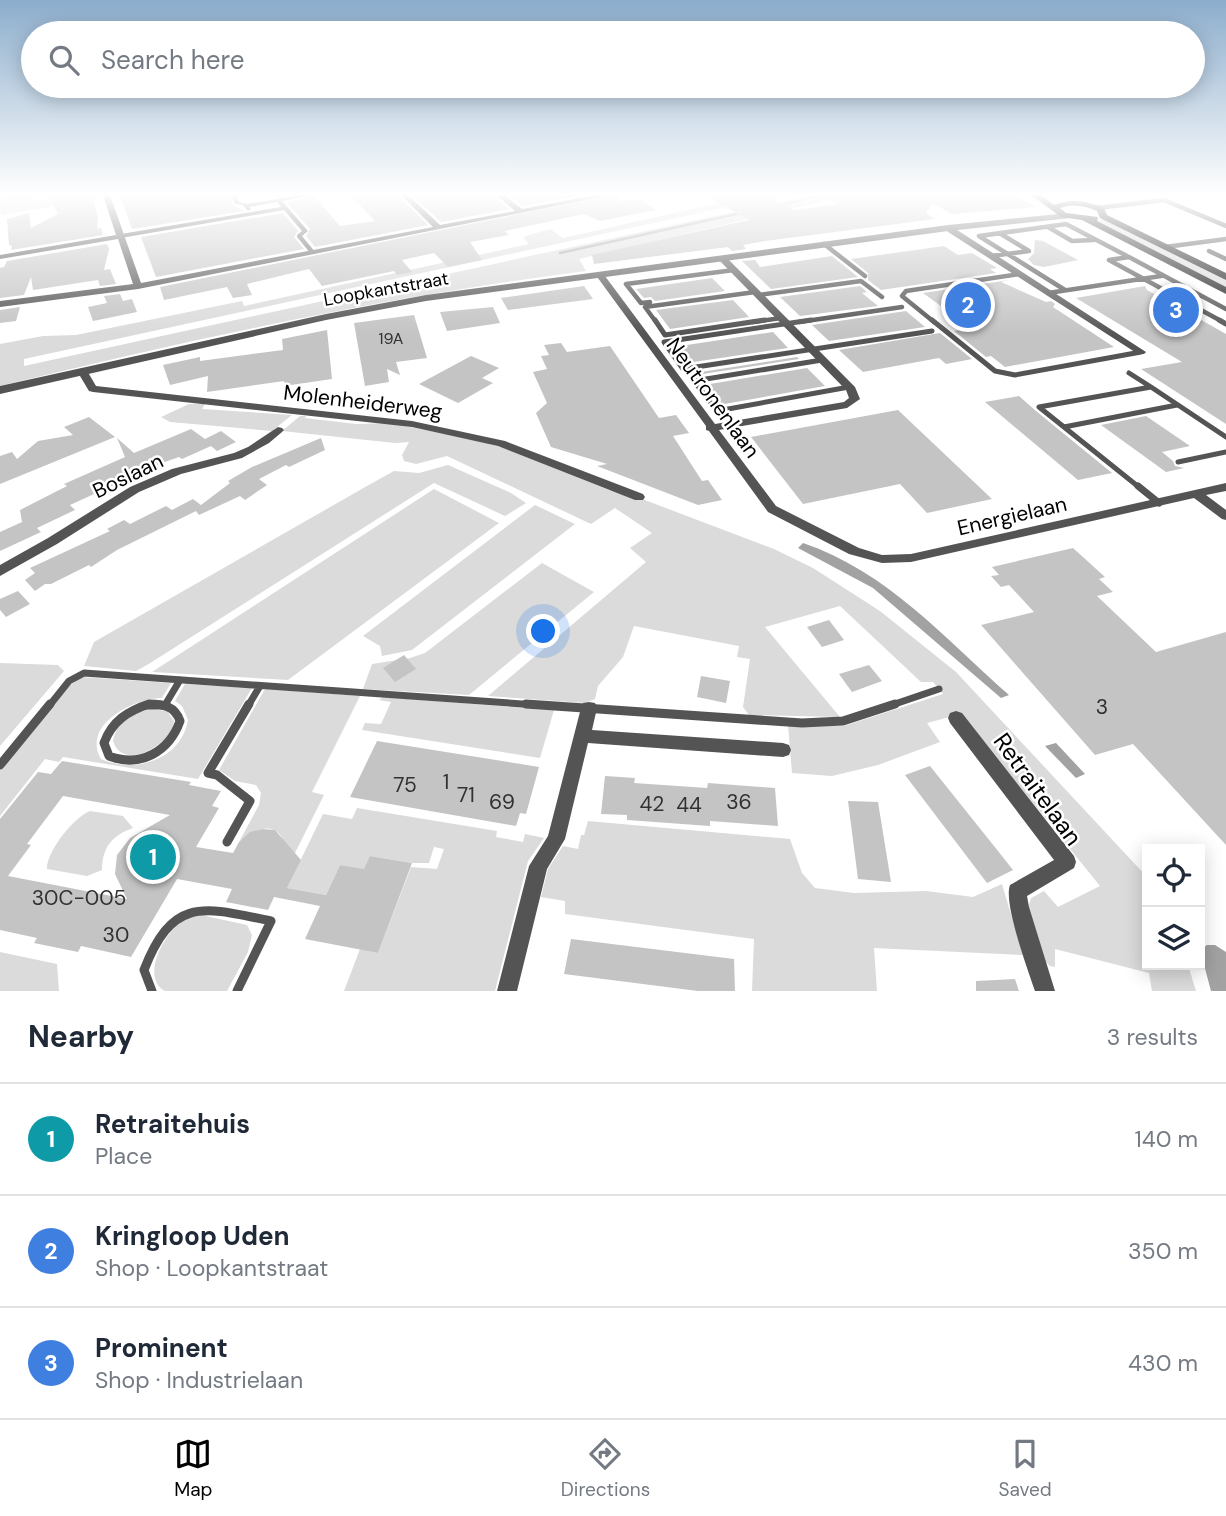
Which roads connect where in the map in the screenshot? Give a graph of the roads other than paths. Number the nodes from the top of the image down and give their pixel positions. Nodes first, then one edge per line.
1 (91, 241) edge
2 (123, 241) edge
3 (303, 241) edge
4 (372, 241) edge
5 (845, 241) edge
6 (968, 241) edge
7 (987, 241) edge
8 (1013, 241) edge
9 (1098, 241) edge
10 (1129, 241) edge
11 (1154, 241) edge
12 (1209, 241) edge
13 (824, 244) junction
14 (1165, 247) junction
15 (1209, 251) dead end
16 (313, 253) junction
17 (1008, 254) junction
18 (991, 256) junction
19 (0, 257) edge
20 (1129, 257) junction
21 (722, 258) junction
22 (1226, 259) edge
23 (734, 270) junction
24 (599, 274) junction
25 (1019, 274) junction
26 (865, 276) dead end
27 (1163, 276) junction
28 (1226, 277) edge
29 (1143, 279) junction
30 (138, 286) junction
31 (1065, 290) junction
32 (1226, 291) edge
33 (755, 292) junction
34 (1048, 293) junction
35 (882, 297) dead end
36 (0, 304) edge
37 (902, 307) dead end
38 (1226, 309) edge
39 (784, 321) junction
40 (1226, 324) edge
41 (932, 331) dead end
42 (812, 350) junction
43 (1140, 352) joint
44 (822, 360) junction
45 (82, 370) junction
46 (1129, 373) dead end
47 (849, 387) junction
48 (1151, 387) junction
49 (0, 390) edge
50 (1177, 405) junction
51 (1064, 427) junction
52 (710, 428) junction
53 (278, 430) dead end
54 (1226, 437) edge
55 (1226, 452) edge
56 (1178, 462) dead end
57 (1226, 487) edge
58 (1197, 494) junction
59 (639, 497) dead end
60 (1159, 502) junction
61 (1226, 516) edge
62 (809, 529) joint
63 (0, 571) edge
64 (180, 680) junction
65 (260, 686) junction
66 (939, 689) dead end
67 (165, 705) junction
68 (589, 708) junction
69 (956, 718) dead end
70 (581, 736) junction
71 (783, 751) dead end
72 (0, 765) edge
73 (227, 842) dead end
74 (152, 991) edge
75 (237, 991) edge
76 (507, 991) edge
77 (1045, 991) edge

1 - 19 street
2 - 30 street
3 - 16 street
4 - 16 street
5 - 13 street, Loopkantstraat
6 - 18 street
7 - 17 lane
8 - 17 lane
9 - 20 lane
10 - 32 main road
11 - 14 main road
12 - 14 lane
13 - 21 street, Loopkantstraat
13 - 26 lane
14 - 28 main road
15 - 22 lane
16 - 30 street
17 - 18 lane
17 - 31 lane
18 - 25 street
20 - 27 lane
20 - 29 lane
21 - 23 street
21 - 24 street, Loopkantstraat
23 - 33 street
23 - 33 lane
24 - 45 street, Loopkantstraat
24 - 52 street, Neutronenlaan
25 - 34 street
25 - 43 lane
27 - 29 lane
27 - 38 lane
29 - 31 lane
29 - 40 lane
30 - 36 street
31 - 34 lane
33 - 35 lane
33 - 39 street
33 - 39 lane
34 - 43 street
37 - 39 lane
39 - 42 street
39 - 42 lane
41 - 42 lane
42 - 44 street
44 - 47 street
44 - 47 lane
45 - 49 street, Loopkantstraat
45 - 59 street, Molenheiderweg
46 - 48 lane
47 - 52 street
48 - 50 lane
48 - 51 lane
50 - 51 lane
50 - 54 lane
51 - 60 lane
52 - 62 street, Neutronenlaan
53 - 63 street, Boslaan
55 - 56 lane
57 - 58 street, Energielaan
58 - 60 street, Energielaan
58 - 61 street
60 - 62 street, Energielaan
64 - 65 lane
64 - 67 lane
64 - 72 lane
65 - 68 lane
65 - 73 lane
66 - 68 lane
67 - 67 lane
68 - 70 street
69 - 77 street, Retraitelaan
70 - 71 street
70 - 76 street
74 - 75 lane

